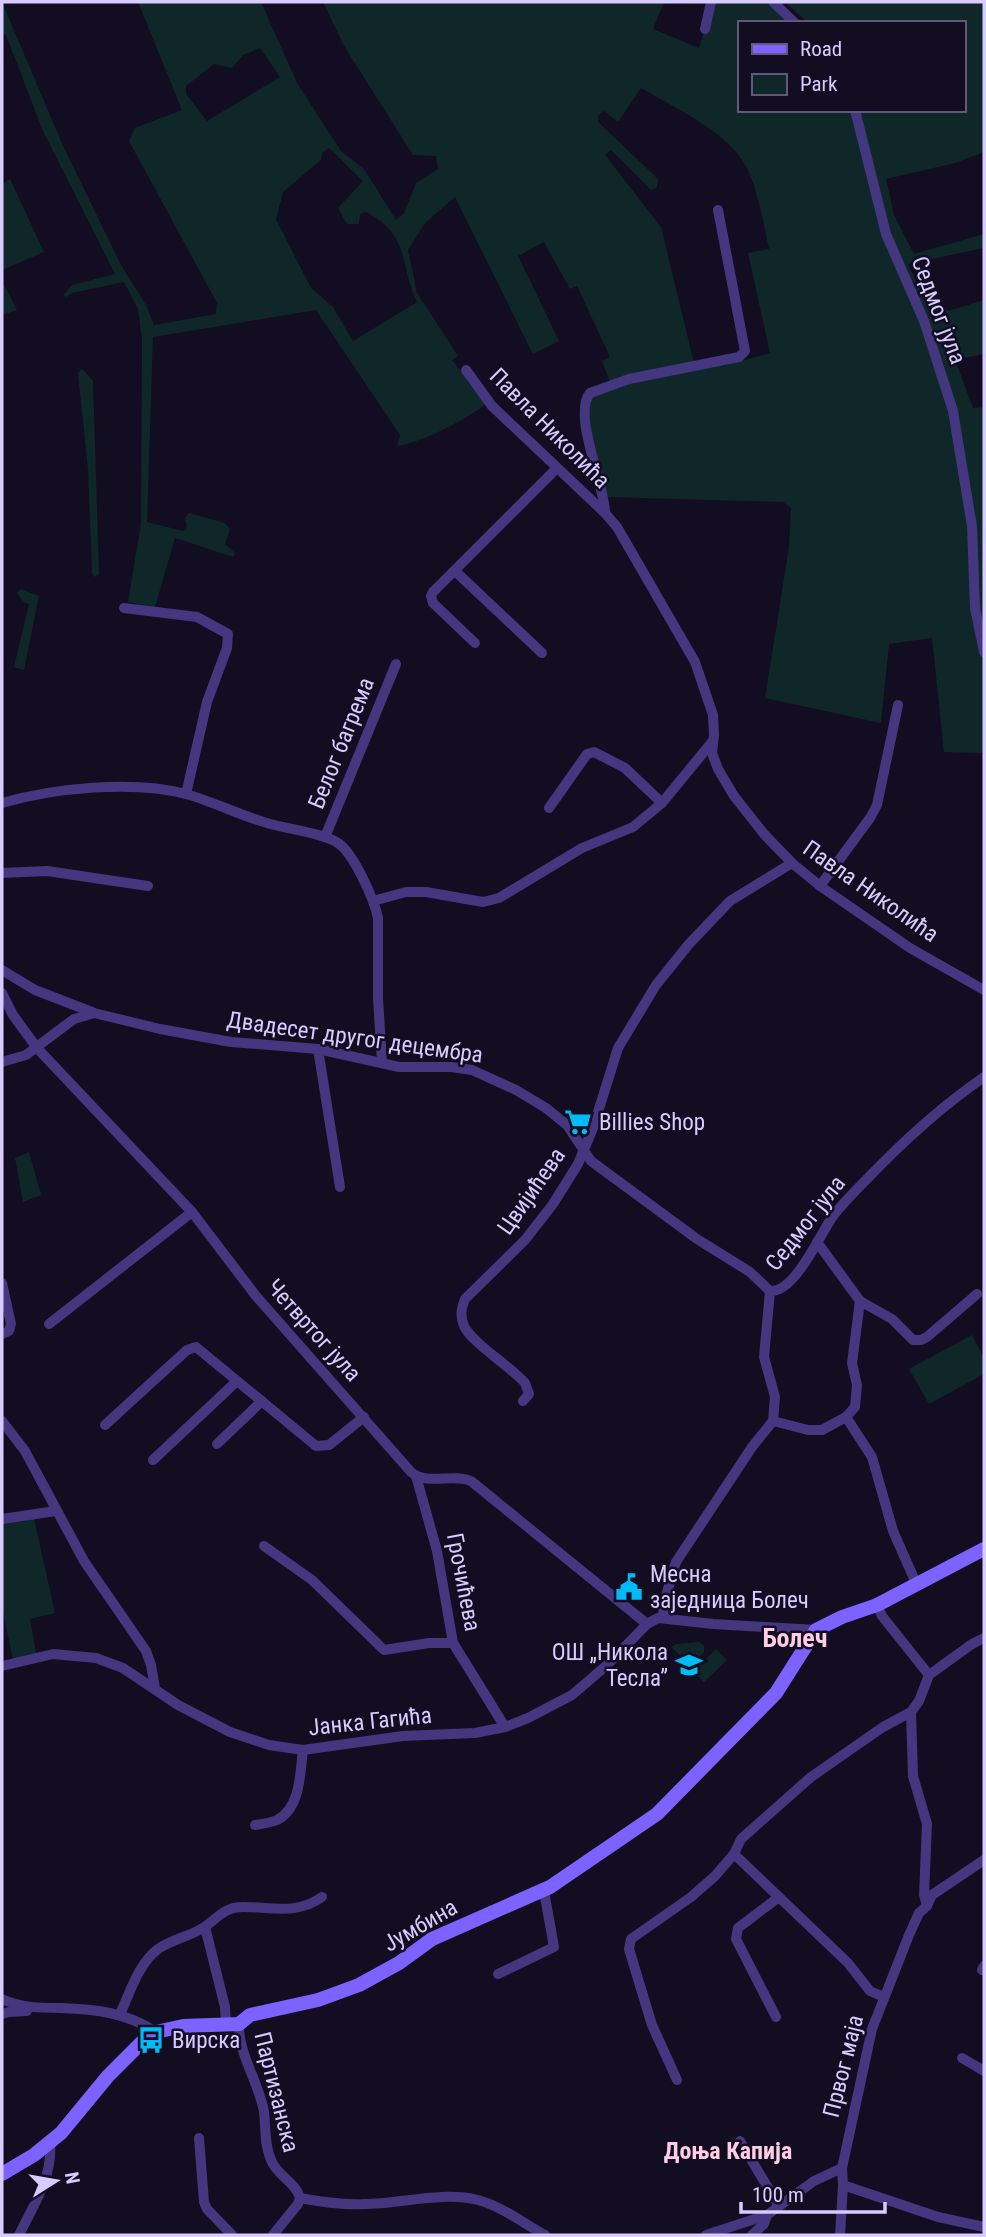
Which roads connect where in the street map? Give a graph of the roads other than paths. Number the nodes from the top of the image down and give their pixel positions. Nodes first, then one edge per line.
1 (711, 2) edge
2 (773, 2) edge
3 (793, 21) edge
4 (705, 29) dead end
5 (856, 112) edge
6 (718, 210) dead end
7 (466, 370) dead end
8 (557, 468) junction
9 (605, 513) junction
10 (454, 571) junction
11 (124, 608) dead end
12 (475, 643) dead end
13 (984, 652) edge
14 (542, 653) dead end
15 (396, 664) dead end
16 (898, 705) dead end
17 (712, 742) junction
18 (186, 794) junction
19 (2, 803) edge
20 (662, 803) junction
21 (549, 808) dead end
22 (325, 837) junction
23 (792, 863) junction
24 (2, 873) edge
25 (148, 886) dead end
26 (820, 886) junction
27 (373, 901) junction
28 (2, 970) edge
29 (984, 990) edge
30 (2, 993) edge
31 (94, 1013) junction
32 (37, 1048) junction
33 (318, 1049) junction
34 (2, 1062) edge
35 (382, 1063) junction
36 (984, 1077) edge
37 (584, 1152) junction
38 (340, 1187) dead end
39 (192, 1212) junction
40 (817, 1242) junction
41 (2, 1283) edge
42 (770, 1291) junction
43 (977, 1294) dead end
44 (860, 1301) junction
45 (49, 1324) dead end
46 (2, 1335) edge
47 (237, 1381) junction
48 (262, 1401) junction
49 (523, 1401) dead end
50 (364, 1417) junction
51 (846, 1417) junction
52 (2, 1421) edge
53 (773, 1422) junction
54 (105, 1425) dead end
55 (217, 1444) dead end
56 (153, 1460) dead end
57 (416, 1476) junction
58 (56, 1511) junction
59 (2, 1519) edge
60 (264, 1546) dead end
61 (984, 1549) edge
62 (916, 1583) junction
63 (877, 1605) junction
64 (664, 1618) junction
65 (647, 1624) junction
66 (816, 1630) junction
67 (984, 1638) edge
68 (453, 1643) junction
69 (2, 1666) edge
70 (929, 1675) junction
71 (155, 1688) junction
72 (911, 1712) junction
73 (505, 1727) junction
74 (303, 1749) junction
75 (255, 1825) dead end
76 (734, 1854) junction
77 (984, 1860) edge
78 (544, 1891) junction
79 (322, 1897) dead end
80 (779, 1897) junction
81 (928, 1906) junction
82 (205, 1927) junction
83 (498, 1974) dead end
84 (884, 1997) junction
85 (2, 1999) edge
86 (36, 2008) junction
87 (2, 2014) edge
88 (120, 2014) junction
89 (776, 2017) dead end
90 (233, 2024) junction
91 (156, 2032) junction
92 (962, 2058) dead end
93 (984, 2071) edge
94 (677, 2080) dead end
95 (199, 2138) dead end
96 (740, 2141) dead end
97 (50, 2143) junction
98 (842, 2168) junction
99 (2, 2174) edge
100 (843, 2185) junction
101 (300, 2198) junction
102 (779, 2206) junction
103 (767, 2215) junction
104 (984, 2227) edge
105 (19, 2235) edge
106 (232, 2235) edge
107 (273, 2235) edge
108 (545, 2235) edge
109 (705, 2235) edge
110 (752, 2235) edge
111 (840, 2235) edge

1 - 4 street
2 - 3 street
5 - 13 street, Седмог јула
6 - 9 street, Павла Николића
7 - 8 street, Павла Николића
8 - 9 street, Павла Николића
8 - 10 street
9 - 17 street, Павла Николића
10 - 12 street
10 - 14 street
11 - 18 street
15 - 22 street, Белог багрема
16 - 26 street
17 - 20 street
17 - 23 street, Павла Николића
18 - 19 street
18 - 22 street
20 - 21 street
20 - 27 street
22 - 27 street
23 - 26 street, Павла Николића
23 - 37 street, Цвијићева
24 - 25 street
26 - 29 street, Павла Николића
27 - 35 street
28 - 31 street, Двадесет другог децембра
30 - 32 street, Четвртог јула
31 - 32 street
31 - 33 street, Двадесет другог децембра
32 - 34 street
32 - 39 street, Четвртог јула
33 - 35 street, Двадесет другог децембра
33 - 38 street
35 - 37 street, Двадесет другог децембра
36 - 40 street, Седмог јула
37 - 42 street, Двадесет другог децембра
37 - 49 street, Цвијићева
39 - 45 street
39 - 50 street, Четвртог јула
40 - 42 street, Седмог јула
40 - 44 street
41 - 46 street
42 - 53 street, Седмог јула
43 - 44 street
44 - 51 street
47 - 48 street
47 - 54 street
47 - 56 street
48 - 50 street
48 - 55 street
50 - 57 street, Четвртог јула
51 - 53 street
51 - 62 street
52 - 58 street
53 - 64 street
57 - 65 street
57 - 68 street, Грочићева
58 - 59 street
58 - 71 street
60 - 68 street
61 - 62 street
62 - 63 street
63 - 66 street
63 - 70 street
64 - 65 street
64 - 66 street
65 - 73 street, Јанка Гагића
66 - 78 street, Јумбина
67 - 70 street
68 - 73 street, Грочићева
69 - 71 street, Јанка Гагића
70 - 72 street
71 - 74 street, Јанка Гагића
72 - 76 street
72 - 81 street
73 - 74 street, Јанка Гагића
74 - 75 street
76 - 80 street
76 - 94 street
77 - 81 street, Првог маја
78 - 83 street
78 - 90 street, Јумбина
79 - 82 street
80 - 84 street
80 - 89 street
81 - 84 street, Првог маја
82 - 88 street
82 - 90 street, Партизанска
84 - 98 street, Првог маја
85 - 86 street
86 - 87 street
86 - 88 street
88 - 91 street
90 - 91 street, Јумбина
90 - 101 street, Партизанска
91 - 97 street, Јумбина
92 - 93 street
95 - 106 street
96 - 102 street
97 - 99 street, Јумбина
97 - 105 street
98 - 100 street, Првог маја
98 - 102 street
100 - 104 street
100 - 111 street, Првог маја
101 - 107 street
101 - 108 street
102 - 103 street
103 - 109 street
103 - 110 street

